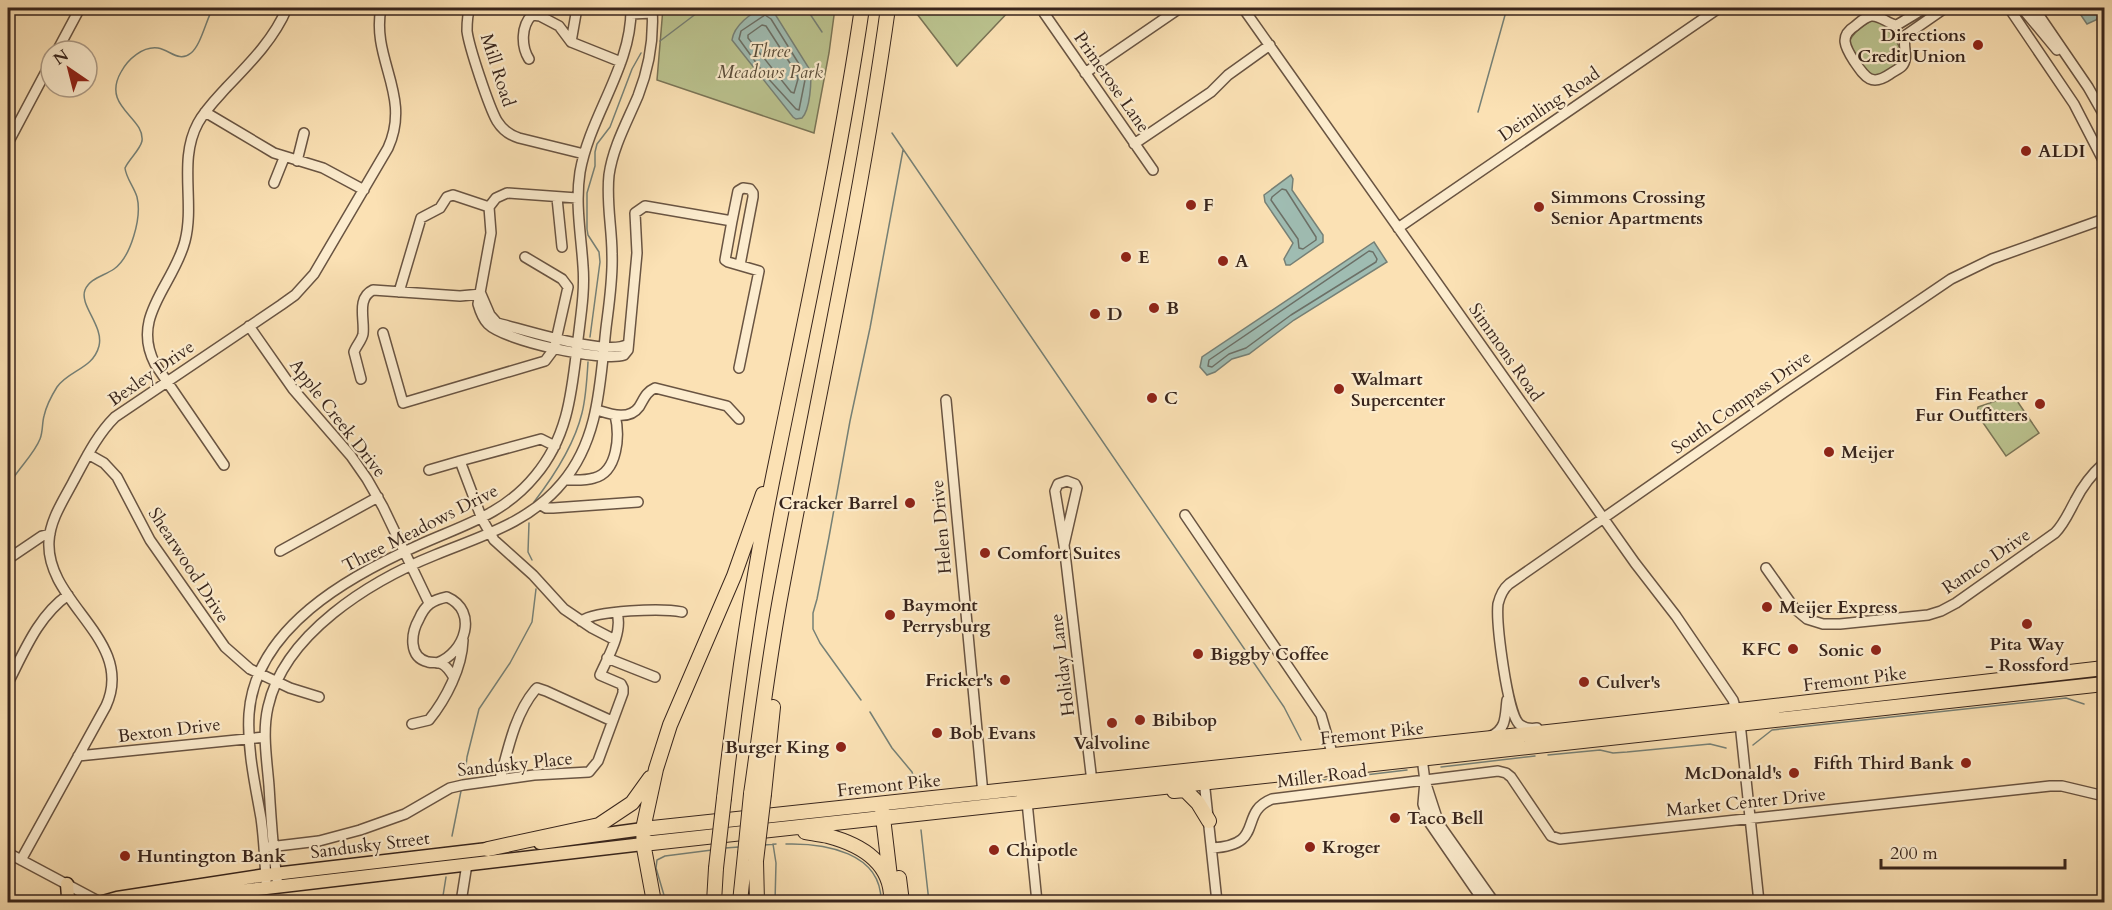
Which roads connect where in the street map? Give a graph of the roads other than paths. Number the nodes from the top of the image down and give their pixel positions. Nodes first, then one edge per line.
1 (80, 8) edge
2 (287, 8) edge
3 (381, 8) edge
4 (470, 8) edge
5 (577, 8) edge
6 (862, 8) edge
7 (888, 8) edge
8 (1180, 8) edge
9 (1243, 8) edge
10 (1719, 8) edge
11 (1925, 8) edge
12 (1945, 8) edge
13 (2009, 8) edge
14 (2022, 8) edge
15 (2034, 8) edge
16 (652, 10) edge
17 (631, 11) edge
18 (541, 12) edge
19 (1044, 13) dead end
20 (63, 39) edge
21 (571, 42) junction
22 (1270, 45) junction
23 (530, 59) dead end
24 (2070, 61) junction
25 (621, 62) junction
26 (1085, 73) junction
27 (39, 82) edge
28 (2074, 104) junction
29 (205, 112) junction
30 (2104, 115) edge
31 (10, 132) edge
32 (304, 133) dead end
33 (8, 143) edge
34 (1134, 144) junction
35 (2104, 148) edge
36 (584, 154) junction
37 (284, 158) junction
38 (297, 161) junction
39 (2104, 162) edge
40 (1153, 170) dead end
41 (274, 183) dead end
42 (364, 190) junction
43 (557, 198) junction
44 (577, 198) junction
45 (489, 207) junction
46 (2104, 219) edge
47 (732, 221) junction
48 (1398, 228) junction
49 (562, 248) dead end
50 (525, 257) dead end
51 (740, 265) junction
52 (399, 292) junction
53 (481, 294) junction
54 (249, 326) junction
55 (383, 333) dead end
56 (556, 339) junction
57 (577, 348) junction
58 (554, 349) junction
59 (604, 351) junction
60 (739, 368) dead end
61 (361, 379) dead end
62 (167, 381) junction
63 (946, 400) dead end
64 (597, 410) junction
65 (615, 415) junction
66 (739, 419) dead end
67 (555, 446) junction
68 (88, 454) junction
69 (777, 455) junction
70 (460, 461) junction
71 (2104, 464) edge
72 (224, 465) dead end
73 (429, 470) dead end
74 (565, 480) junction
75 (378, 497) junction
76 (638, 502) dead end
77 (541, 505) junction
78 (1185, 515) dead end
79 (1603, 518) junction
80 (482, 519) junction
81 (490, 533) junction
82 (50, 534) junction
83 (1064, 545) junction
84 (280, 551) dead end
85 (404, 552) junction
86 (8, 559) edge
87 (410, 566) junction
88 (1766, 568) dead end
89 (68, 595) junction
90 (429, 603) junction
91 (682, 612) dead end
92 (617, 613) junction
93 (581, 621) junction
94 (463, 638) junction
95 (615, 640) junction
96 (607, 658) junction
97 (437, 663) junction
98 (2104, 668) edge
99 (259, 673) junction
100 (656, 677) dead end
101 (454, 678) junction
102 (276, 682) junction
103 (8, 683) edge
104 (2104, 684) edge
105 (1507, 694) junction
106 (319, 697) dead end
107 (1738, 717) junction
108 (612, 722) junction
109 (412, 724) dead end
110 (1566, 730) junction
111 (265, 737) junction
112 (250, 738) junction
113 (1489, 739) junction
114 (1422, 752) junction
115 (78, 756) junction
116 (1332, 756) junction
117 (656, 769) junction
118 (1204, 776) junction
119 (500, 779) junction
120 (1425, 781) junction
121 (1092, 782) junction
122 (1134, 790) junction
123 (983, 794) junction
124 (2104, 796) edge
125 (1027, 802) junction
126 (886, 811) junction
127 (1750, 818) junction
128 (1209, 821) junction
129 (791, 828) junction
130 (643, 829) junction
131 (572, 840) junction
132 (643, 844) junction
133 (268, 847) junction
134 (1212, 848) junction
135 (488, 849) junction
136 (8, 853) edge
137 (751, 858) junction
138 (21, 860) junction
139 (467, 864) junction
140 (272, 881) junction
141 (67, 884) junction
142 (891, 885) junction
143 (152, 902) edge
144 (64, 903) edge
145 (102, 903) edge
146 (461, 903) edge
147 (654, 903) edge
148 (714, 903) edge
149 (740, 903) edge
150 (757, 903) edge
151 (891, 903) edge
152 (902, 903) edge
153 (1037, 903) edge
154 (1217, 903) edge
155 (1484, 903) edge
156 (1494, 903) edge
157 (1759, 903) edge

1 - 20 street
2 - 29 street
3 - 42 street, Bexley Drive
4 - 36 street, Mill Road
5 - 21 street
6 - 69 highway
7 - 137 highway, bridge
8 - 26 street
9 - 22 street, Simmons Road
10 - 48 street, Deimling Road
11 - 12 street
13 - 28 street
14 - 24 street
15 - 24 street
16 - 17 street
16 - 59 street, Three Meadows Drive
17 - 25 street, Three Meadows Drive
18 - 21 street
18 - 23 street
19 - 26 street, Primerose Lane
21 - 25 street
22 - 34 street
22 - 48 street, Simmons Road
24 - 30 street
25 - 36 street, Three Meadows Drive
26 - 34 street, Primerose Lane
27 - 31 street
28 - 35 street
28 - 39 street
29 - 37 street
29 - 62 street
31 - 33 street
32 - 38 street
34 - 40 street, Primerose Lane
36 - 44 street, Three Meadows Drive
37 - 38 street
37 - 41 street
38 - 42 street
42 - 54 street, Bexley Drive
43 - 44 street
43 - 45 street
43 - 49 street
44 - 57 street, Three Meadows Drive
45 - 52 street
45 - 53 street
46 - 79 street, South Compass Drive
47 - 51 street
47 - 51 street
47 - 59 street
48 - 79 street, Simmons Road
50 - 56 street
51 - 60 street
52 - 53 street
52 - 61 street
53 - 56 street
53 - 58 street
54 - 62 street, Bexley Drive
54 - 75 street, Apple Creek Drive
55 - 58 street
56 - 57 street
56 - 58 street
57 - 58 street
57 - 59 street
57 - 67 street, Three Meadows Drive
59 - 64 street, Three Meadows Drive
62 - 68 street, Bexley Drive
62 - 72 street
63 - 123 street, Helen Drive
64 - 65 street
64 - 74 street, Three Meadows Drive
65 - 66 street
65 - 74 street
67 - 70 street
67 - 80 street, Three Meadows Drive
68 - 82 street, Bexley Drive
68 - 99 street, Shearwood Drive
69 - 117 highway
69 - 148 highway, bridge
70 - 73 street
70 - 80 street
71 - 88 street, Ramco Drive
74 - 77 street, Three Meadows Drive
75 - 84 street
75 - 85 street, Apple Creek Drive
76 - 77 street
77 - 81 street, Three Meadows Drive
78 - 116 street
79 - 105 street, South Compass Drive
79 - 107 street, Simmons Road
80 - 81 street
80 - 85 street, Three Meadows Drive
81 - 87 street, Three Meadows Drive
81 - 93 street
82 - 86 street
82 - 89 street, Bexley Drive
83 - 83 street, Holiday Lane
83 - 121 street, Holiday Lane
85 - 87 street, Apple Creek Drive
85 - 99 street, Three Meadows Drive
87 - 90 street, Apple Creek Drive
87 - 102 street, Three Meadows Drive
89 - 103 street
89 - 115 street, Bexley Drive
90 - 94 street
90 - 97 street
91 - 92 street
92 - 93 street
92 - 95 street
93 - 95 street
94 - 97 street
94 - 101 street
95 - 96 street
96 - 100 street
96 - 108 street, Sandusky Place
97 - 101 street
98 - 107 highway, Fremont Pike
99 - 102 street, Shearwood Drive
99 - 112 street, Three Meadows Drive
101 - 109 street
102 - 106 street, Shearwood Drive
102 - 111 street, Three Meadows Drive
104 - 107 highway, Fremont Pike
105 - 110 street, South Compass Drive
105 - 113 street, South Compass Drive
107 - 110 highway, Fremont Pike
107 - 114 highway, Fremont Pike
107 - 127 street, Simmons Road
108 - 119 street, Sandusky Place
108 - 119 street
110 - 113 highway, Fremont Pike
111 - 112 street, Bexton Drive
111 - 133 street, Three Meadows Drive
112 - 115 street, Bexton Drive
112 - 133 street, Three Meadows Drive
113 - 114 highway, Fremont Pike
114 - 116 highway, Fremont Pike
114 - 118 highway, Fremont Pike
114 - 120 street
115 - 138 street, Bexley Drive
116 - 118 highway, Fremont Pike
117 - 130 highway
117 - 135 highway
118 - 121 highway, Fremont Pike
118 - 122 highway, Fremont Pike
118 - 128 street
119 - 133 street, Sandusky Place
120 - 127 street, Market Center Drive
120 - 134 street, Miller Road
120 - 155 street
120 - 156 street
121 - 123 highway, Fremont Pike
122 - 125 highway, Fremont Pike
122 - 128 highway
123 - 126 highway, Fremont Pike
124 - 127 street, Market Center Drive
125 - 126 highway, Fremont Pike
125 - 153 street
126 - 129 highway, Fremont Pike
126 - 130 highway, Fremont Pike
126 - 142 highway
126 - 152 highway
127 - 157 street, Simmons Road
128 - 134 street
129 - 132 highway, Fremont Pike
129 - 142 highway
130 - 131 main road, Sandusky Street
130 - 132 highway
131 - 135 main road, Sandusky Street
131 - 139 main road
132 - 139 main road, Sandusky Street
132 - 147 highway
133 - 140 street, Three Meadows Drive
134 - 154 street
135 - 140 main road, Sandusky Street
136 - 138 street
137 - 149 highway
137 - 150 highway
138 - 141 street
139 - 140 main road, Sandusky Street
139 - 146 street
140 - 143 main road, Sandusky Street
140 - 145 main road, Sandusky Street
141 - 144 main road
141 - 145 street
142 - 151 highway

